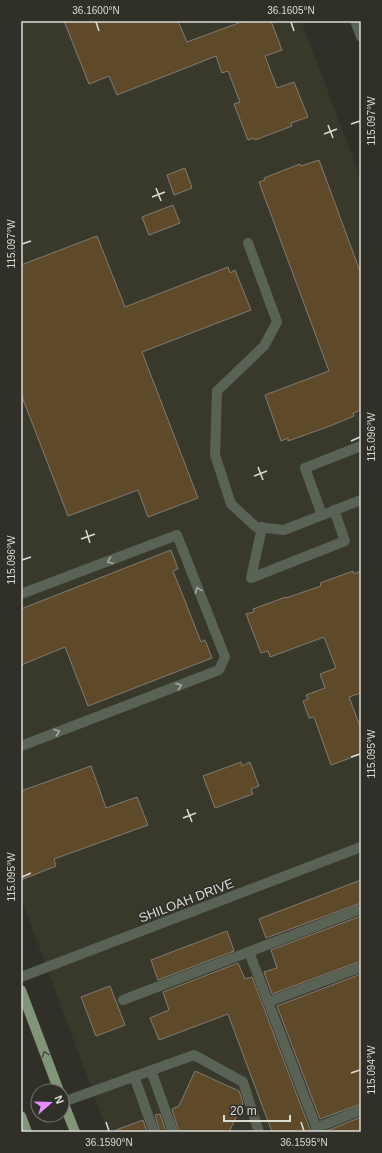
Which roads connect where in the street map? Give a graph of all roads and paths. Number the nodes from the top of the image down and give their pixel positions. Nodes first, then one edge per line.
1 (355, 21) edge
2 (361, 37) edge
3 (248, 243) dead end
4 (361, 446) edge
5 (361, 500) edge
6 (334, 510) junction
7 (322, 515) junction
8 (262, 527) junction
9 (21, 594) edge
10 (21, 746) edge
11 (361, 847) edge
12 (361, 909) edge
13 (250, 952) junction
14 (361, 966) edge
15 (21, 977) edge
16 (21, 990) edge
17 (123, 1000) dead end
18 (268, 1002) junction
19 (150, 1070) junction
20 (134, 1076) junction
21 (56, 1083) edge
22 (70, 1098) edge
23 (361, 1110) edge
24 (21, 1116) edge
25 (70, 1120) edge
26 (317, 1130) edge
27 (27, 1132) edge
28 (75, 1132) edge
29 (154, 1132) edge
30 (173, 1132) edge
31 (259, 1132) edge

1 - 2 street
3 - 8 street
4 - 7 street
5 - 6 street
6 - 7 street
6 - 8 street
7 - 8 street
10 -> 9 street
11 - 15 street, SHILOAH DRIVE
12 - 13 street
13 - 17 street
13 - 18 street
14 - 18 street
21 -> 16 main road
18 - 26 street
19 - 20 street
19 - 30 street
19 - 31 street
20 - 22 street
20 - 29 street
23 - 26 street
24 - 27 main road
25 - 28 main road

